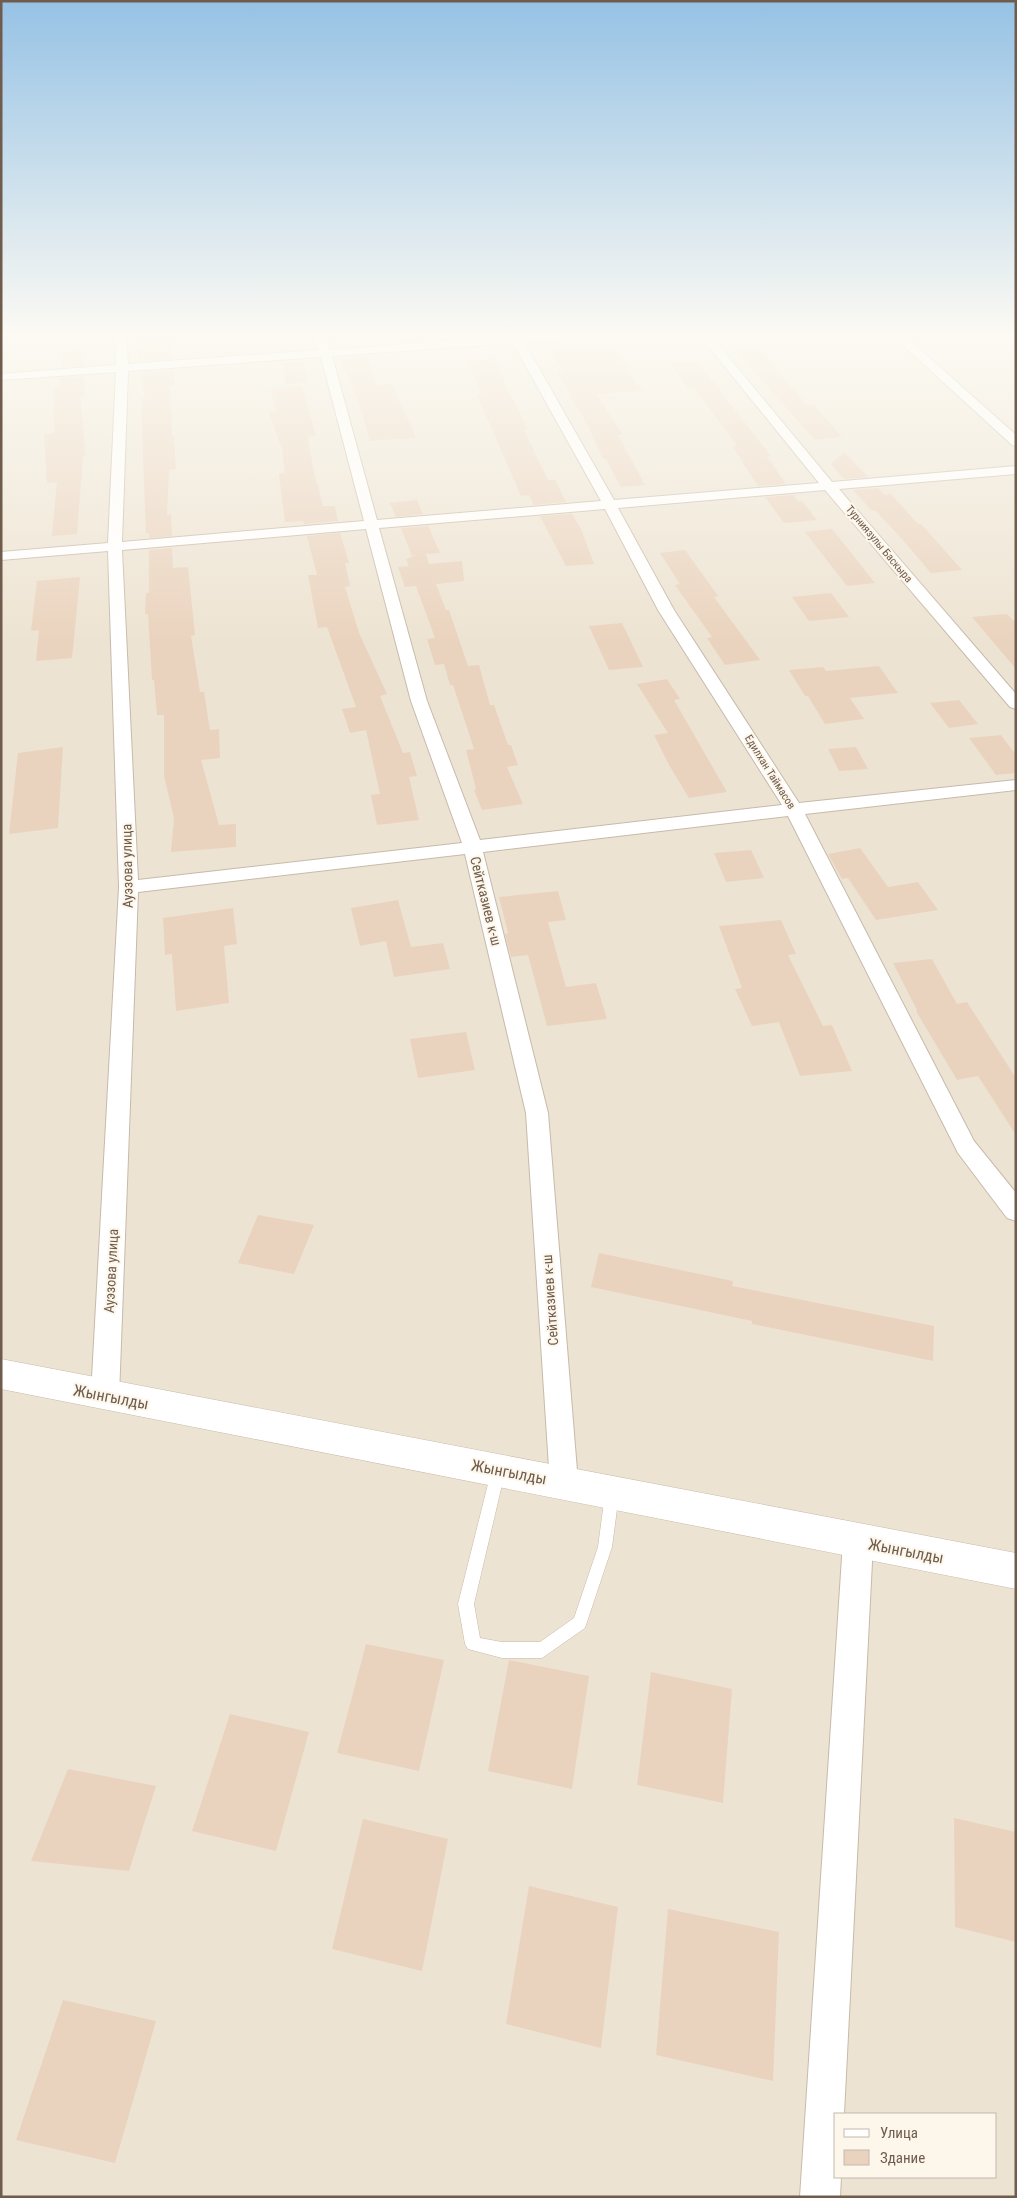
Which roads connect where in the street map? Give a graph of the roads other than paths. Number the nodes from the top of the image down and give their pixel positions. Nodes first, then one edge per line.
1 (119, 439) edge
2 (347, 439) edge
3 (573, 439) edge
4 (790, 439) edge
5 (1016, 470) edge
6 (829, 486) junction
7 (610, 504) junction
8 (370, 525) junction
9 (115, 546) junction
10 (1, 556) edge
11 (1016, 704) edge
12 (1016, 785) edge
13 (794, 808) junction
14 (473, 848) junction
15 (129, 887) junction
16 (1016, 1211) edge
17 (1, 1374) edge
18 (105, 1396) junction
19 (498, 1470) junction
20 (564, 1483) junction
21 (612, 1493) junction
22 (858, 1542) junction
23 (1016, 1571) edge
24 (820, 2197) edge

1 - 9 street, Ауэзова улица
2 - 8 street, Сейтказиев к-ш
3 - 7 street, Едилхан Таймасов
4 - 6 street, Турниязулы Баскыра
5 - 6 street
6 - 7 street
6 - 11 street, Турниязулы Баскыра
7 - 8 street
7 - 13 street, Едилхан Таймасов
8 - 9 street
8 - 14 street, Сейтказиев к-ш
9 - 10 street
9 - 15 street, Ауэзова улица
12 - 13 street
13 - 14 street
13 - 16 street, Едилхан Таймасов
14 - 15 street
14 - 20 street, Сейтказиев к-ш
15 - 18 street, Ауэзова улица
17 - 18 street, Жынгылды
18 - 19 street, Жынгылды
19 - 20 street, Жынгылды
19 - 21 lane
20 - 21 street, Жынгылды
21 - 22 street, Жынгылды
22 - 23 street, Жынгылды
22 - 24 street

